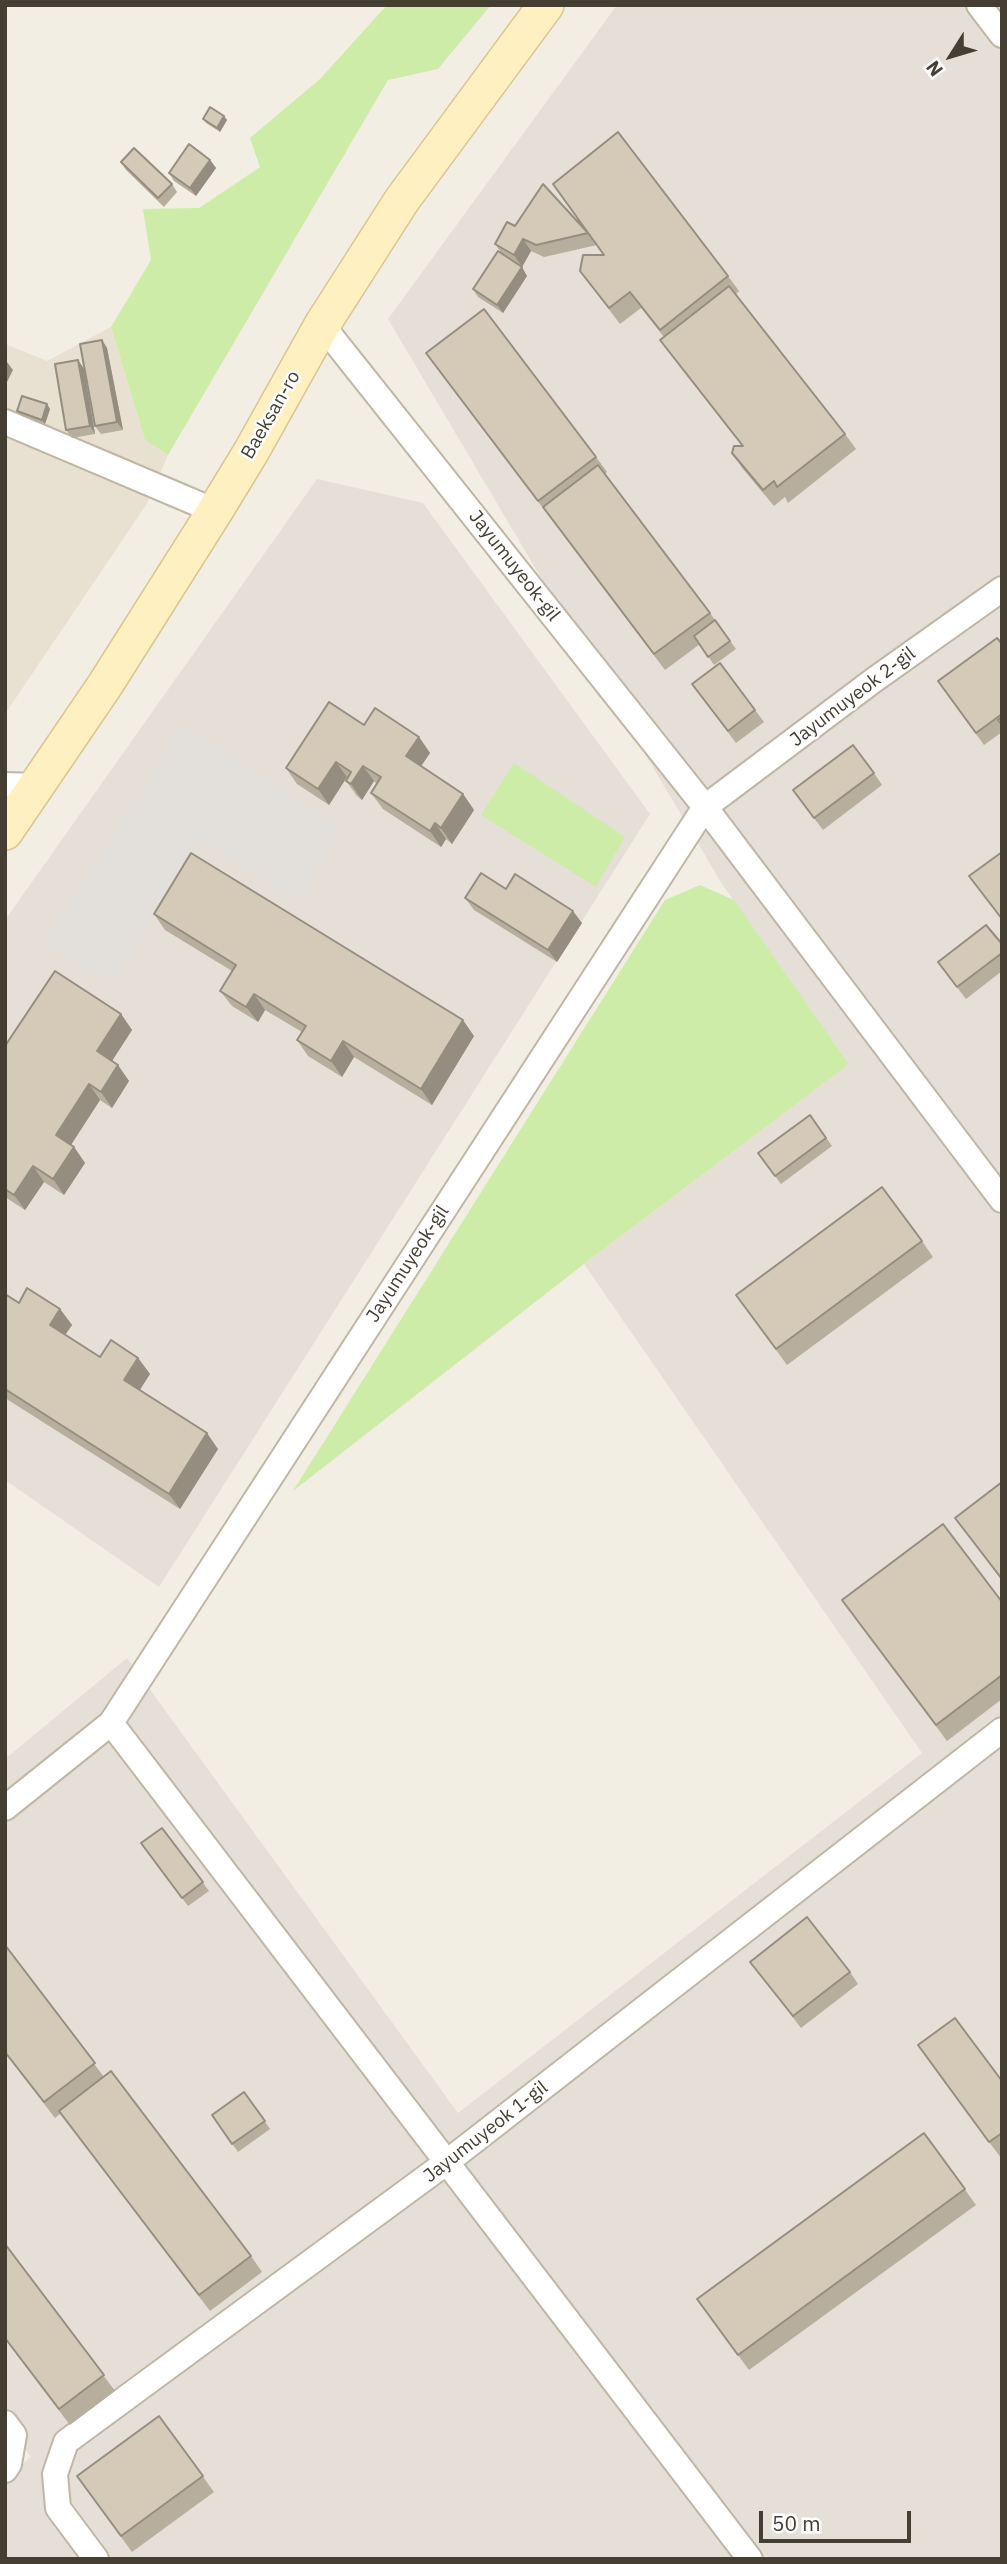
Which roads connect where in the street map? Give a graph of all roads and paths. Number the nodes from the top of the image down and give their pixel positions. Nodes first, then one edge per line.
1 (546, 5) edge
2 (979, 5) edge
3 (1002, 35) edge
4 (323, 325) junction
5 (5, 422) edge
6 (215, 511) junction
7 (1002, 589) edge
8 (20, 785) edge
9 (705, 807) junction
10 (5, 832) edge
11 (1002, 1200) edge
12 (111, 1723) junction
13 (1002, 1730) edge
14 (5, 1808) edge
15 (447, 2162) junction
16 (5, 2423) edge
17 (5, 2470) edge
18 (96, 2559) edge
19 (750, 2559) edge

1 - 4 main road, Baeksan-ro
2 - 3 street
4 - 6 main road, Baeksan-ro
4 - 9 street, Jayumuyeok-gil
5 - 6 street
6 - 8 main road, Baeksan-ro
7 - 9 street, Jayumuyeok 2-gil
8 - 10 main road, Baeksan-ro
9 - 11 street, Jayumuyeok-gil
9 - 12 street, Jayumuyeok-gil
12 - 14 street, Jayumuyeok-gil
12 - 15 street
13 - 15 street, Jayumuyeok 1-gil
15 - 18 street, Jayumuyeok 1-gil
15 - 19 street
16 - 17 street

